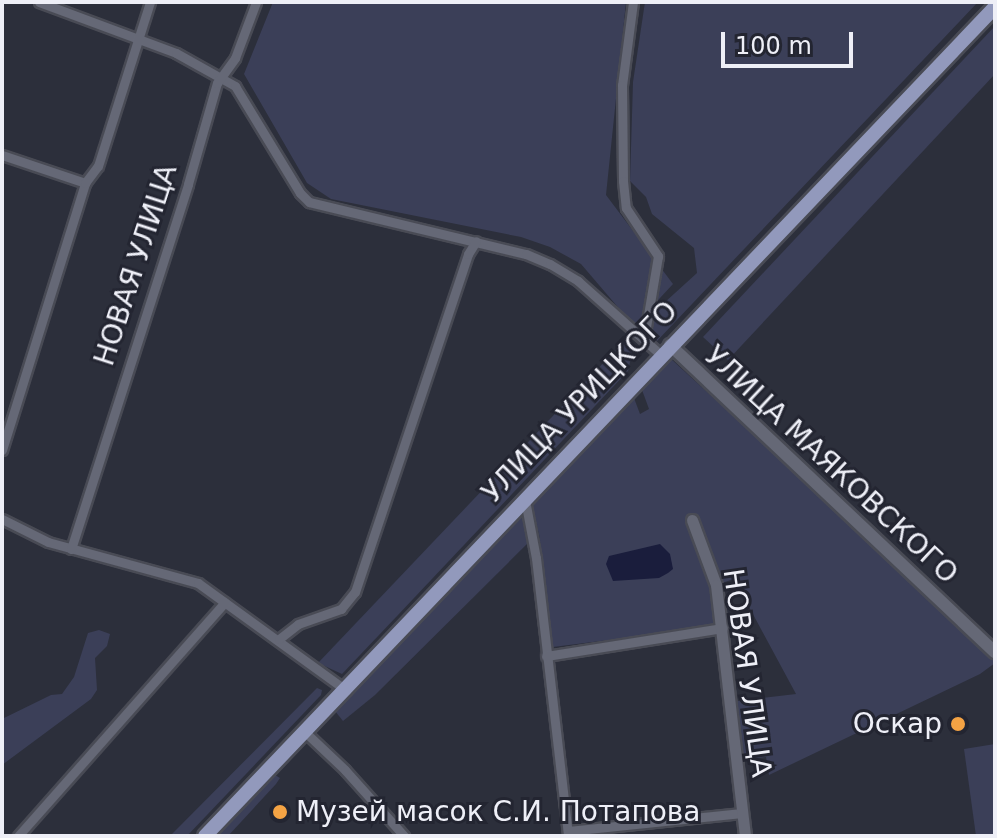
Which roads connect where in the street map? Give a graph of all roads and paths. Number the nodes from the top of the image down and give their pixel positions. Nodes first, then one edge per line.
1 (39, 2) edge
2 (150, 2) edge
3 (256, 2) edge
4 (633, 2) edge
5 (995, 7) edge
6 (137, 38) junction
7 (220, 75) junction
8 (2, 155) edge
9 (85, 183) junction
10 (476, 241) junction
11 (644, 339) junction
12 (665, 350) junction
13 (2, 450) edge
14 (525, 496) junction
15 (2, 519) edge
16 (692, 520) dead end
17 (71, 549) junction
18 (225, 602) junction
19 (723, 628) junction
20 (279, 639) junction
21 (995, 652) edge
22 (546, 656) junction
23 (346, 690) junction
24 (305, 732) junction
25 (742, 813) junction
26 (568, 833) edge
27 (18, 836) edge
28 (205, 836) edge
29 (404, 836) edge
30 (745, 836) edge

1 - 6 street
2 - 6 street
3 - 7 street, НОВАЯ УЛИЦА
4 - 11 street
5 - 12 main road, УЛИЦА УРИЦКОГО
6 - 7 street
6 - 9 street
7 - 10 street
7 - 17 street, НОВАЯ УЛИЦА
8 - 9 street
9 - 13 street
10 - 11 street
10 - 20 street
11 - 12 street
12 - 14 main road, УЛИЦА УРИЦКОГО
12 - 21 main road, УЛИЦА МАЯКОВСКОГО
14 - 22 street
14 - 23 main road, УЛИЦА УРИЦКОГО
15 - 17 street
16 - 19 street, НОВАЯ УЛИЦА
17 - 18 street
18 - 20 street
18 - 27 street
19 - 22 street
19 - 25 street, НОВАЯ УЛИЦА
20 - 23 street
22 - 26 street
23 - 24 main road, УЛИЦА УРИЦКОГО
24 - 28 main road, УЛИЦА УРИЦКОГО
24 - 29 street
25 - 26 street
25 - 30 street, НОВАЯ УЛИЦА

